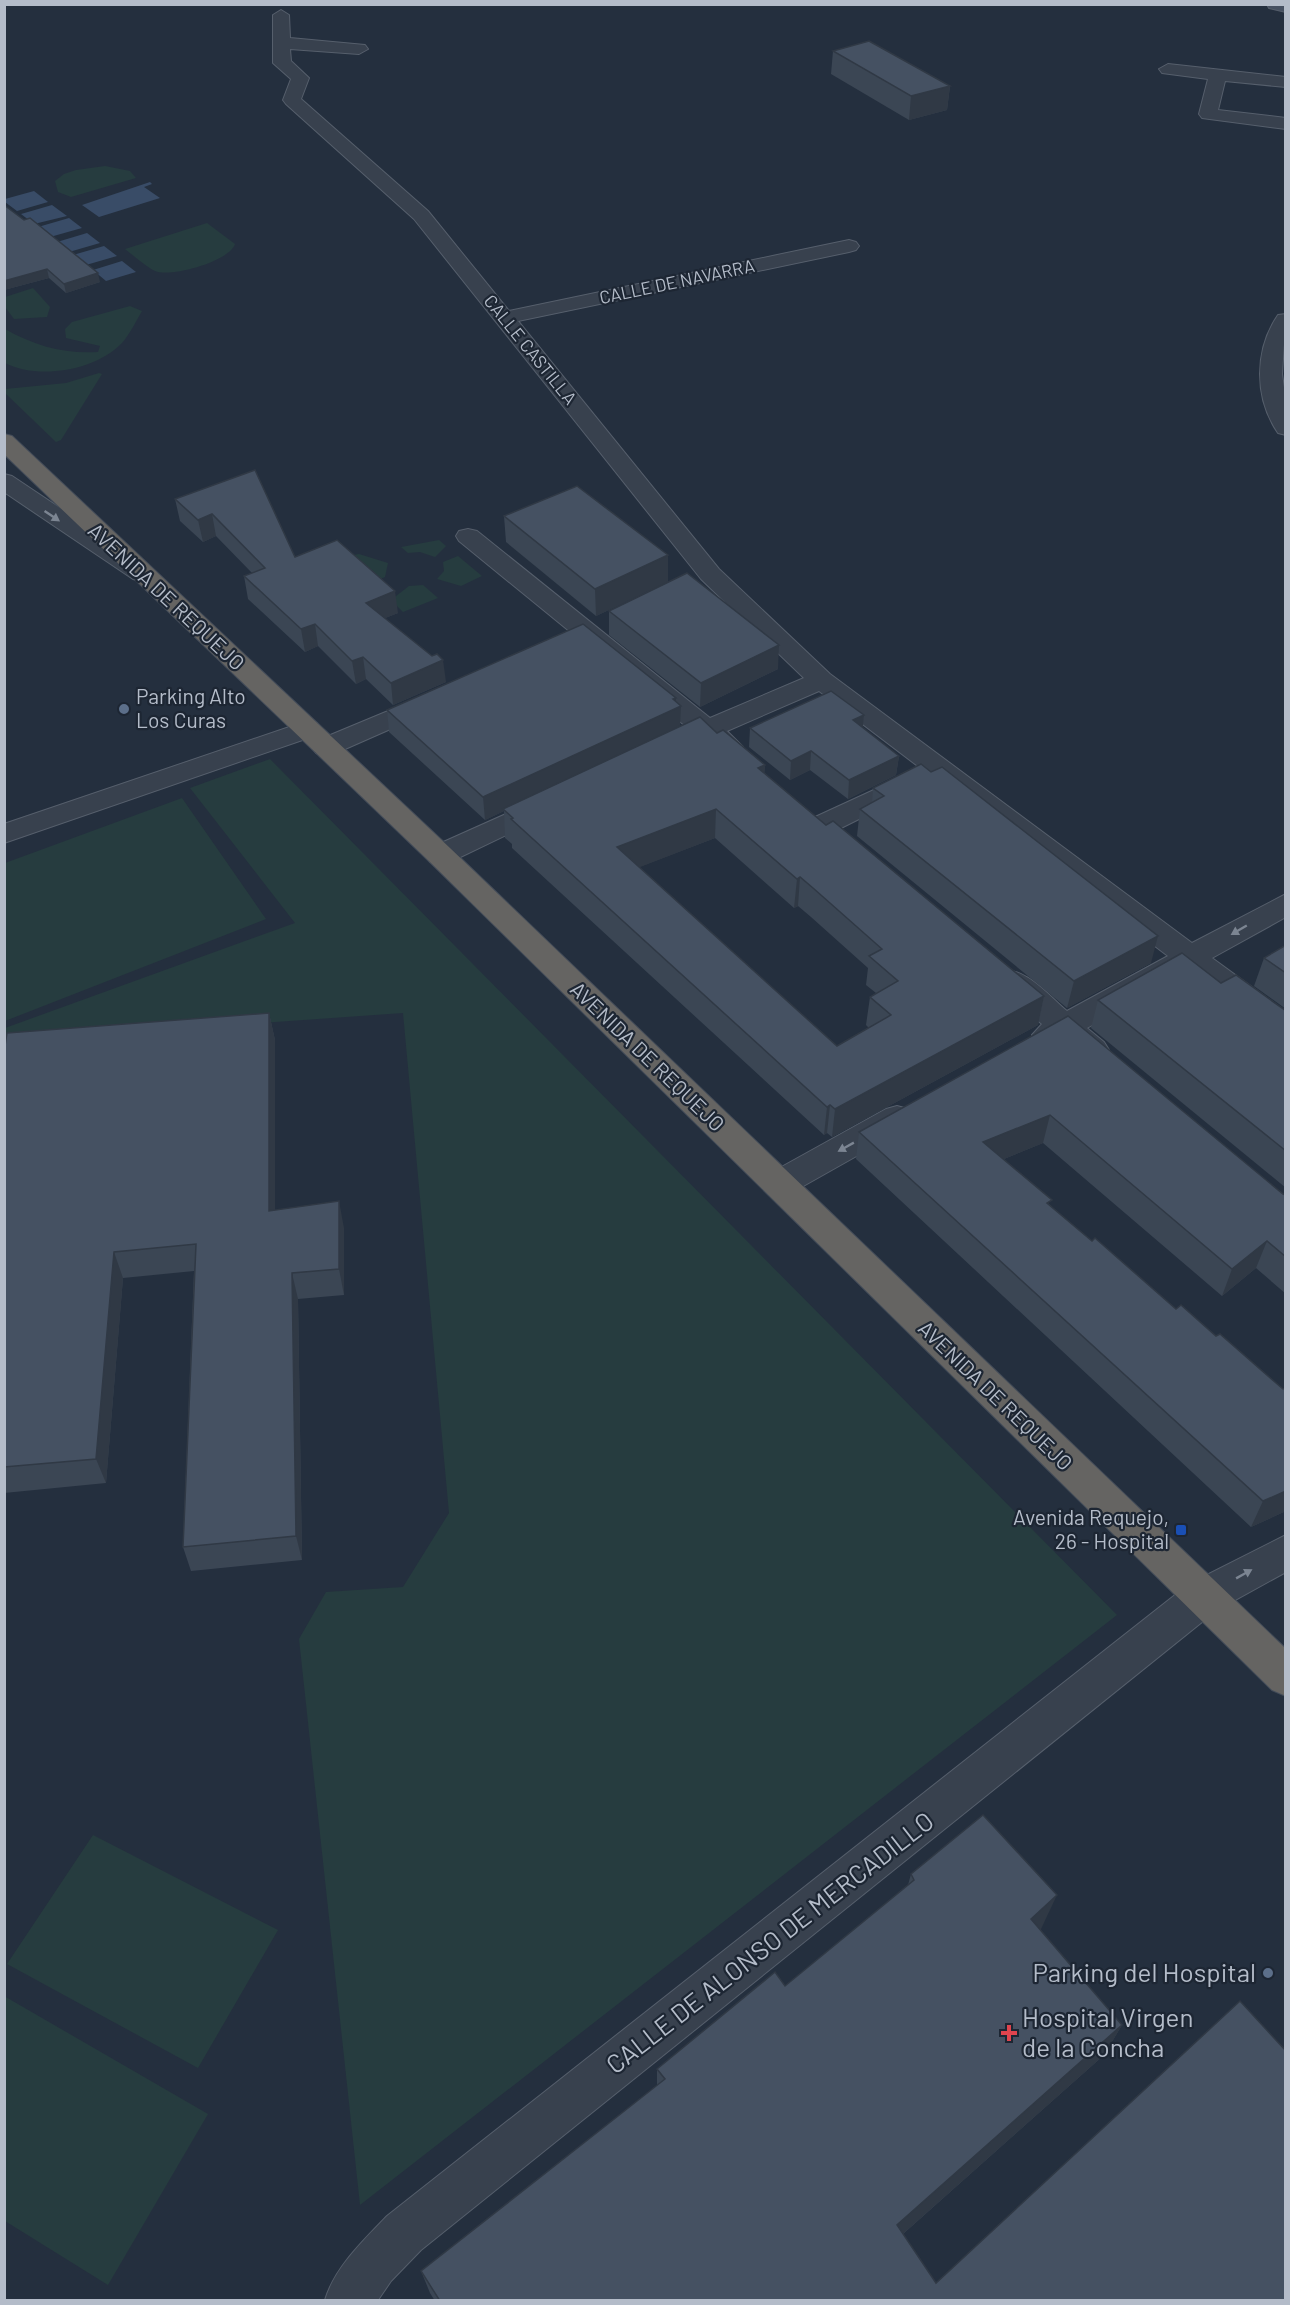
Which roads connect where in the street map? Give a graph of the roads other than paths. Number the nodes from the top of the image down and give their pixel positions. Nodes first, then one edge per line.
1 (1275, 4) edge
2 (1286, 7) edge
3 (281, 15) dead end
4 (281, 43) junction
5 (359, 49) dead end
6 (1168, 69) dead end
7 (1218, 75) junction
8 (1280, 82) edge
9 (1266, 121) junction
10 (1286, 124) edge
11 (849, 246) dead end
12 (504, 318) junction
13 (1286, 320) edge
14 (1286, 428) edge
15 (4, 441) edge
16 (4, 481) edge
17 (468, 536) dead end
18 (143, 575) junction
19 (598, 627) junction
20 (556, 646) edge
21 (821, 680) junction
22 (452, 692) edge
23 (707, 729) junction
24 (316, 738) junction
25 (670, 747) edge
26 (746, 762) edge
27 (938, 768) junction
28 (566, 795) edge
29 (4, 834) edge
30 (850, 848) edge
31 (440, 855) junction
32 (1286, 904) edge
33 (1192, 957) junction
34 (988, 962) edge
35 (1064, 1025) junction
36 (1286, 1029) edge
37 (1021, 1049) edge
38 (1116, 1069) edge
39 (919, 1106) edge
40 (779, 1184) junction
41 (1286, 1552) edge
42 (1203, 1597) junction
43 (1286, 1677) edge
44 (362, 2294) edge

1 - 2 main road
3 - 4 street, CALLE CASTILLA
4 - 5 street
4 - 12 street, CALLE CASTILLA
6 - 7 street
7 - 8 street
7 - 9 street
8 - 9 street
9 - 10 street
11 - 12 street, CALLE DE NAVARRA
12 - 21 street, CALLE CASTILLA
13 - 14 street
15 - 18 highway, AVENIDA DE REQUEJO
16 -> 18 street
17 - 19 street
18 - 24 highway, AVENIDA DE REQUEJO
19 - 20 street
19 - 23 street
21 - 23 street
21 - 27 street, CALLE CASTILLA
22 - 24 street
23 - 25 street
23 - 26 street
24 - 29 street
24 - 31 highway, AVENIDA DE REQUEJO
27 - 30 street
27 - 33 street, CALLE CASTILLA
28 - 31 street
31 - 40 highway, AVENIDA DE REQUEJO
32 -> 33 street
33 - 35 street
33 - 36 street, CALLE CASTILLA
34 - 35 street
35 - 37 street
35 - 38 street
39 -> 40 street
40 - 42 highway, AVENIDA DE REQUEJO
42 -> 41 street, CALLE DE ALONSO DE MERCADILLO
42 - 43 highway, AVENIDA DE REQUEJO
42 - 44 street, CALLE DE ALONSO DE MERCADILLO

